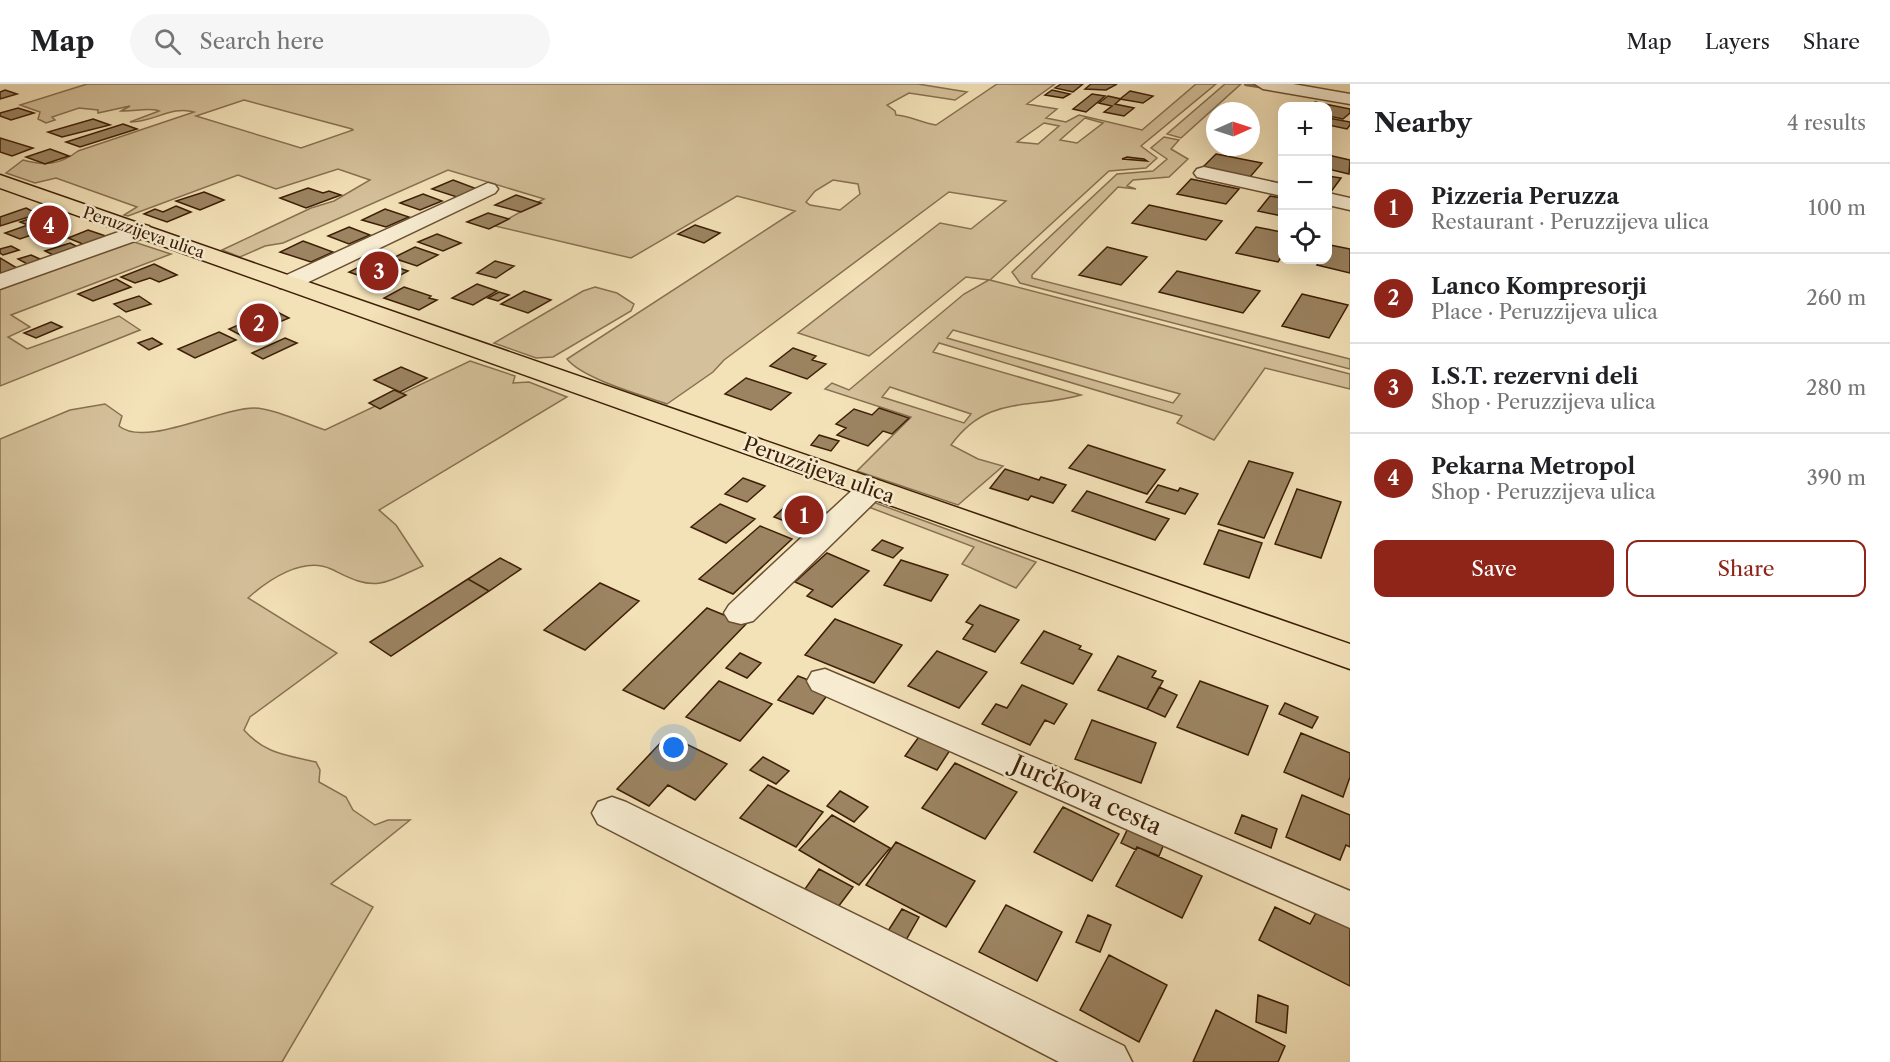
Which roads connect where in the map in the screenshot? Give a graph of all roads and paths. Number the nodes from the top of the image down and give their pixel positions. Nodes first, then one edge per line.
1 (1263, 84) edge
2 (1350, 99) edge
3 (1204, 173) dead end
4 (0, 181) edge
5 (488, 189) dead end
6 (1278, 189) edge
7 (1332, 200) edge
8 (1350, 204) edge
9 (141, 231) junction
10 (0, 282) edge
11 (288, 283) junction
12 (872, 489) junction
13 (741, 614) dead end
14 (1350, 657) edge
15 (825, 681) dead end
16 (612, 813) dead end
17 (1350, 910) edge
18 (1107, 1062) edge

1 - 2 street
3 - 6 street
4 - 9 main road, Peruzzijeva ulica
5 - 11 street
7 - 8 street
9 - 10 street
9 - 11 main road, Peruzzijeva ulica
11 - 12 main road, Peruzzijeva ulica
12 - 13 street
12 - 14 main road, Peruzzijeva ulica
15 - 17 street, Jurčkova cesta
16 - 18 street

